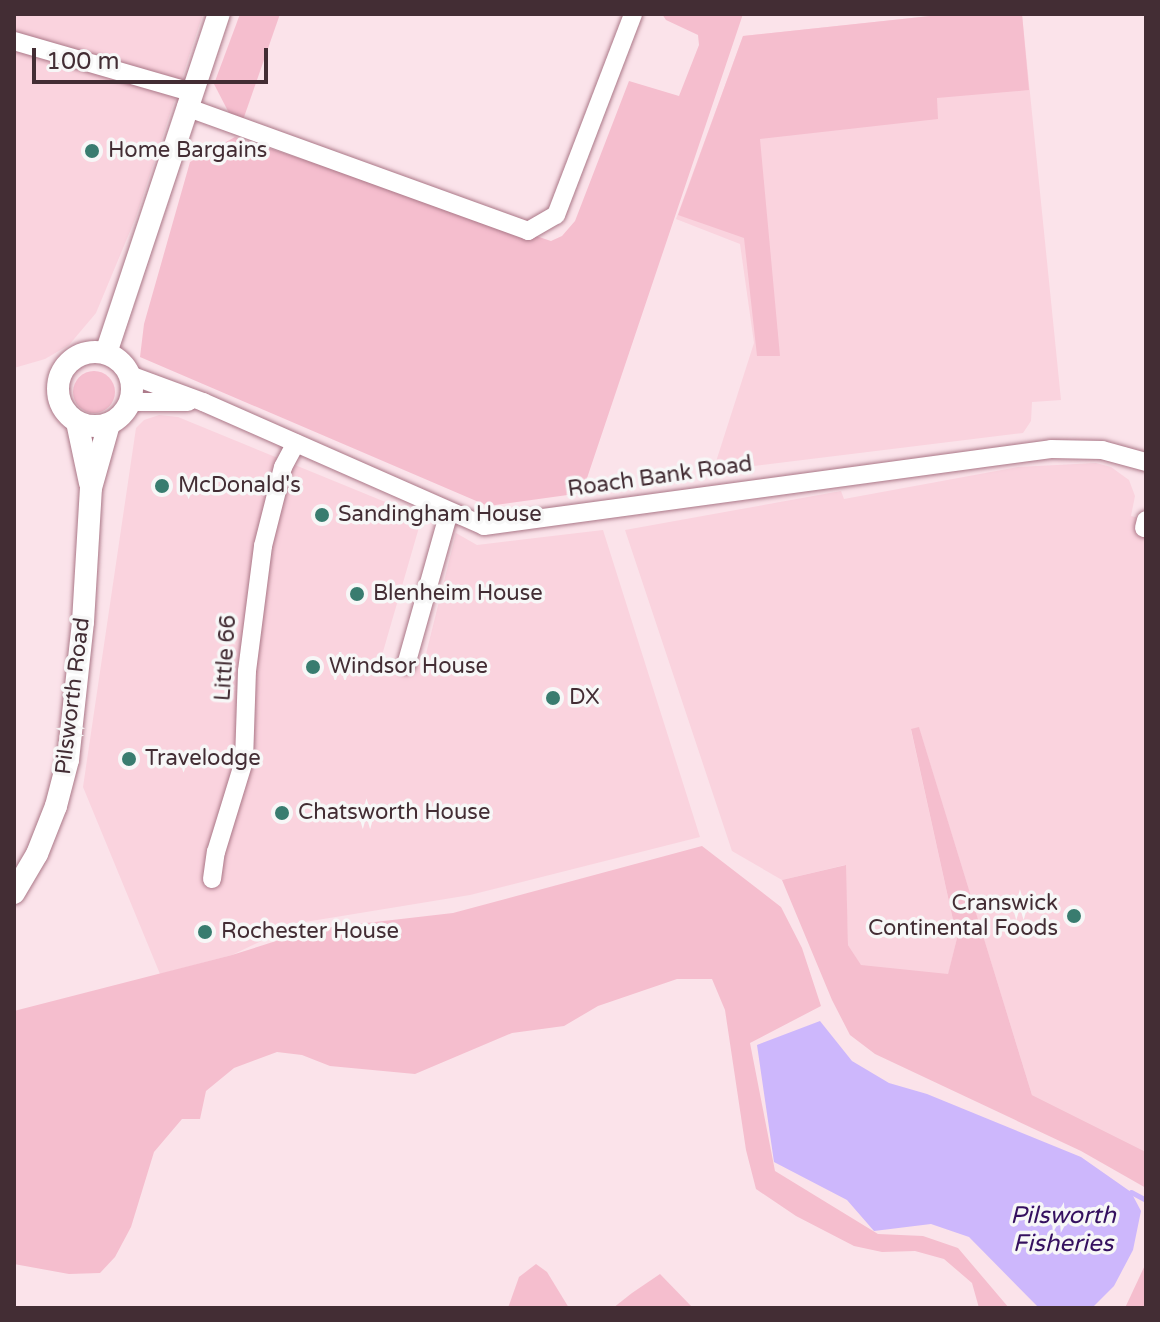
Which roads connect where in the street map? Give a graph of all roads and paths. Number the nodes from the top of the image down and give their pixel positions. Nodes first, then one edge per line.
1 (219, 14) edge
2 (633, 14) edge
3 (14, 41) edge
4 (188, 100) junction
5 (106, 353) junction
6 (130, 375) junction
7 (130, 402) junction
8 (203, 402) junction
9 (77, 422) junction
10 (109, 424) junction
11 (296, 443) junction
12 (1146, 462) edge
13 (91, 488) junction
14 (449, 512) junction
15 (406, 665) dead end
16 (212, 879) dead end
17 (14, 893) edge

1 - 4 street
2 - 4 street
3 - 4 street
4 - 5 street
5 - 6 street
5 - 9 street
6 - 7 street
6 - 8 street, Roach Bank Road
7 - 8 street, Roach Bank Road
7 - 10 street
8 - 11 street, Roach Bank Road
9 - 10 street
9 - 13 street, Pilsworth Road
10 - 13 street, Pilsworth Road
11 - 14 street, Roach Bank Road
11 - 16 street, Little 66
12 - 14 street, Roach Bank Road
13 - 17 street, Pilsworth Road
14 - 15 street

